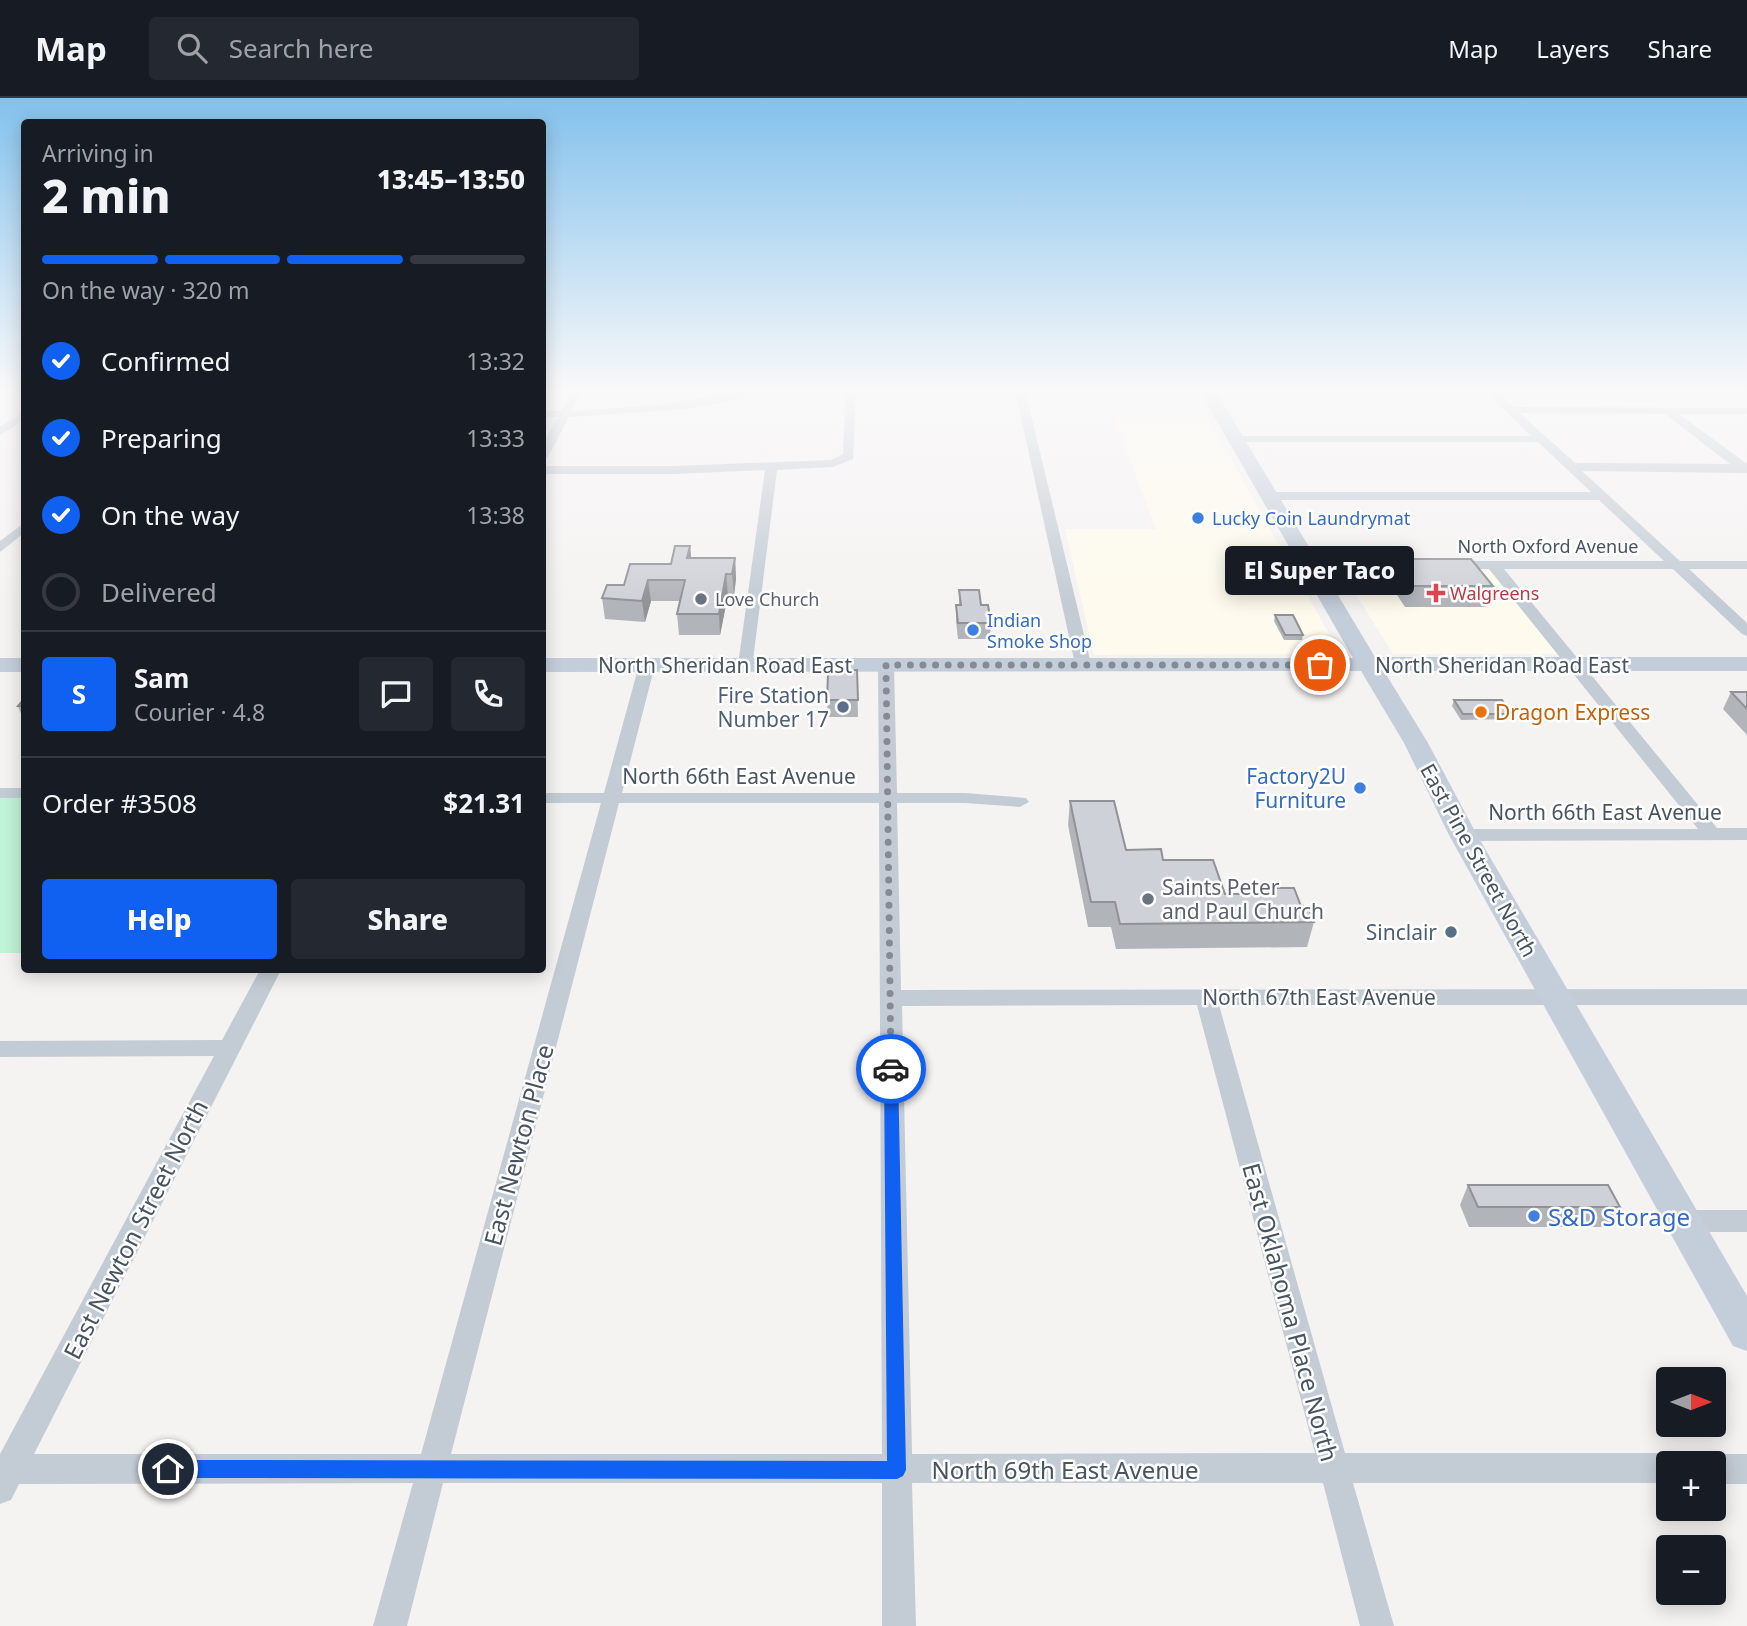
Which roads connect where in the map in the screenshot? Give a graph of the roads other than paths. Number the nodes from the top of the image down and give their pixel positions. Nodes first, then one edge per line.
1 (834, 461) edge
2 (1036, 461) edge
3 (1248, 461) edge
4 (1566, 461) edge
5 (775, 465) junction
6 (1572, 467) junction
7 (1745, 469) edge
8 (546, 470) edge
9 (1268, 496) junction
10 (1603, 496) junction
11 (21, 530) edge
12 (0, 548) edge
13 (1308, 565) junction
14 (1493, 565) junction
15 (1677, 565) junction
16 (1747, 565) edge
17 (1747, 631) edge
18 (1083, 664) junction
19 (1747, 664) edge
20 (0, 665) edge
21 (21, 665) edge
22 (546, 665) edge
23 (647, 665) junction
24 (746, 665) junction
25 (886, 665) junction
26 (1369, 665) junction
27 (1574, 665) junction
28 (0, 793) edge
29 (21, 793) edge
30 (546, 798) edge
31 (611, 799) junction
32 (887, 799) junction
33 (1020, 802) dead end
34 (1713, 834) junction
35 (1747, 834) edge
36 (1462, 835) junction
37 (268, 973) edge
38 (1206, 997) junction
39 (1555, 997) junction
40 (1747, 997) edge
41 (890, 998) junction
42 (229, 1048) junction
43 (0, 1049) edge
44 (1683, 1221) junction
45 (1747, 1221) edge
46 (1747, 1333) edge
47 (1332, 1467) junction
48 (432, 1468) junction
49 (1656, 1468) edge
50 (1726, 1469) edge
51 (1747, 1469) edge
52 (897, 1470) junction
53 (3, 1476) edge
54 (390, 1626) edge
55 (899, 1626) edge
56 (1377, 1626) edge

1 - 5 street
2 - 18 street
3 - 9 main road, East Pine Street North
4 - 6 street
5 - 8 street
5 - 24 street
6 - 7 street
6 - 10 street
9 - 10 street
9 - 13 main road, East Pine Street North
10 - 15 street
11 - 12 street
13 - 14 street, North Oxford Avenue
13 - 26 main road, East Pine Street North
14 - 15 street, North Oxford Avenue
14 - 27 street
15 - 16 street, North Oxford Avenue
15 - 17 street
18 - 25 main road, North Sheridan Road East
18 - 26 main road, North Sheridan Road East
19 - 27 main road, North Sheridan Road East
20 - 21 main road
22 - 23 main road, North Sheridan Road East
23 - 24 main road, North Sheridan Road East
23 - 31 street, East Newton Place
24 - 25 main road, North Sheridan Road East
25 - 32 street
26 - 27 main road, North Sheridan Road East
26 - 36 main road, East Pine Street North
27 - 34 street
28 - 29 street
30 - 31 street, North 66th East Avenue
31 - 32 street, North 66th East Avenue
31 - 48 street, East Newton Place
32 - 33 street, North 66th East Avenue
32 - 41 street
34 - 35 street, North 66th East Avenue
34 - 36 street, North 66th East Avenue
36 - 39 main road, East Pine Street North
37 - 42 street, East Newton Street North
38 - 39 street, North 67th East Avenue
38 - 41 street, North 67th East Avenue
38 - 47 street, East Oklahoma Place North
39 - 40 street, North 67th East Avenue
39 - 44 main road, East Pine Street North
41 - 52 street
42 - 43 street
42 - 53 street, East Newton Street North
44 - 45 street
44 - 46 main road, East Pine Street North
47 - 49 street, North 69th East Avenue
47 - 52 street, North 69th East Avenue
47 - 56 street, East Oklahoma Place North
48 - 52 street, North 69th East Avenue
48 - 53 street, North 69th East Avenue
48 - 54 street, East Newton Place
50 - 51 street
52 - 55 street

